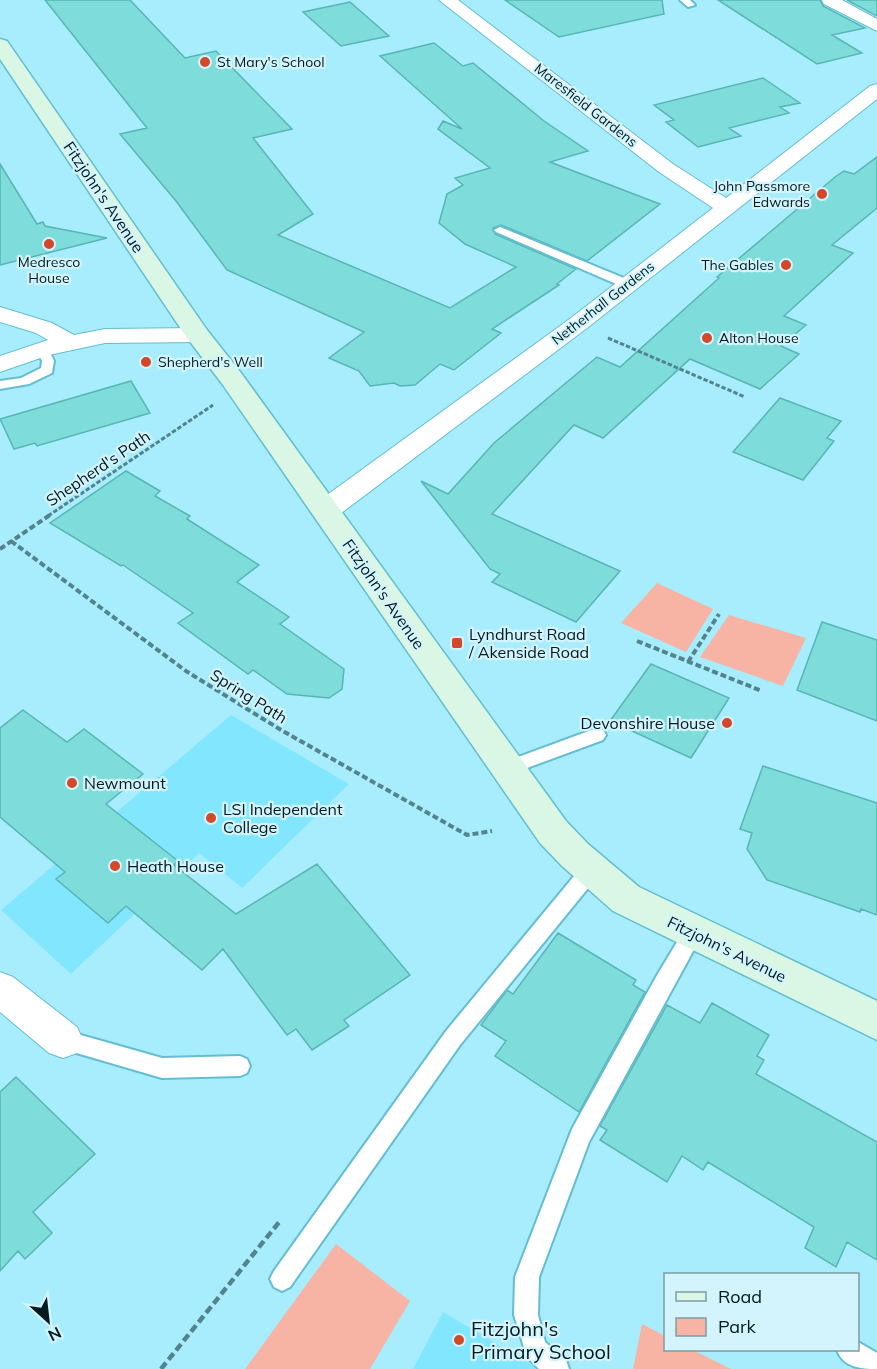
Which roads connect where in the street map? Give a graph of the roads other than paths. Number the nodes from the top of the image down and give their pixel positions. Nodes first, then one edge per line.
1 (447, 0) edge
2 (830, 0) edge
3 (877, 26) edge
4 (0, 45) edge
5 (877, 90) edge
6 (726, 207) junction
7 (500, 230) dead end
8 (627, 284) junction
9 (0, 314) edge
10 (198, 335) junction
11 (68, 342) junction
12 (42, 349) junction
13 (0, 365) edge
14 (0, 385) edge
15 (326, 510) junction
16 (597, 735) dead end
17 (508, 768) junction
18 (591, 870) junction
19 (693, 933) junction
20 (0, 989) edge
21 (877, 1021) edge
22 (63, 1040) joint
23 (240, 1066) dead end
24 (282, 1279) dead end
25 (851, 1351) edge
26 (877, 1367) edge
27 (557, 1369) edge

1 - 6 street, Maresfield Gardens
2 - 3 street
4 - 10 main road, Fitzjohn's Avenue
5 - 6 street, Netherhall Gardens
6 - 8 street, Netherhall Gardens
7 - 8 lane
8 - 15 street, Netherhall Gardens
9 - 11 street
10 - 11 street
10 - 15 main road, Fitzjohn's Avenue
11 - 12 street
12 - 13 street
12 - 14 lane
15 - 17 main road, Fitzjohn's Avenue
16 - 17 lane
17 - 18 main road, Fitzjohn's Avenue
18 - 19 main road, Fitzjohn's Avenue
18 - 24 lane
19 - 21 main road, Fitzjohn's Avenue
19 - 27 lane
20 - 22 street
22 - 23 lane
25 - 26 lane

